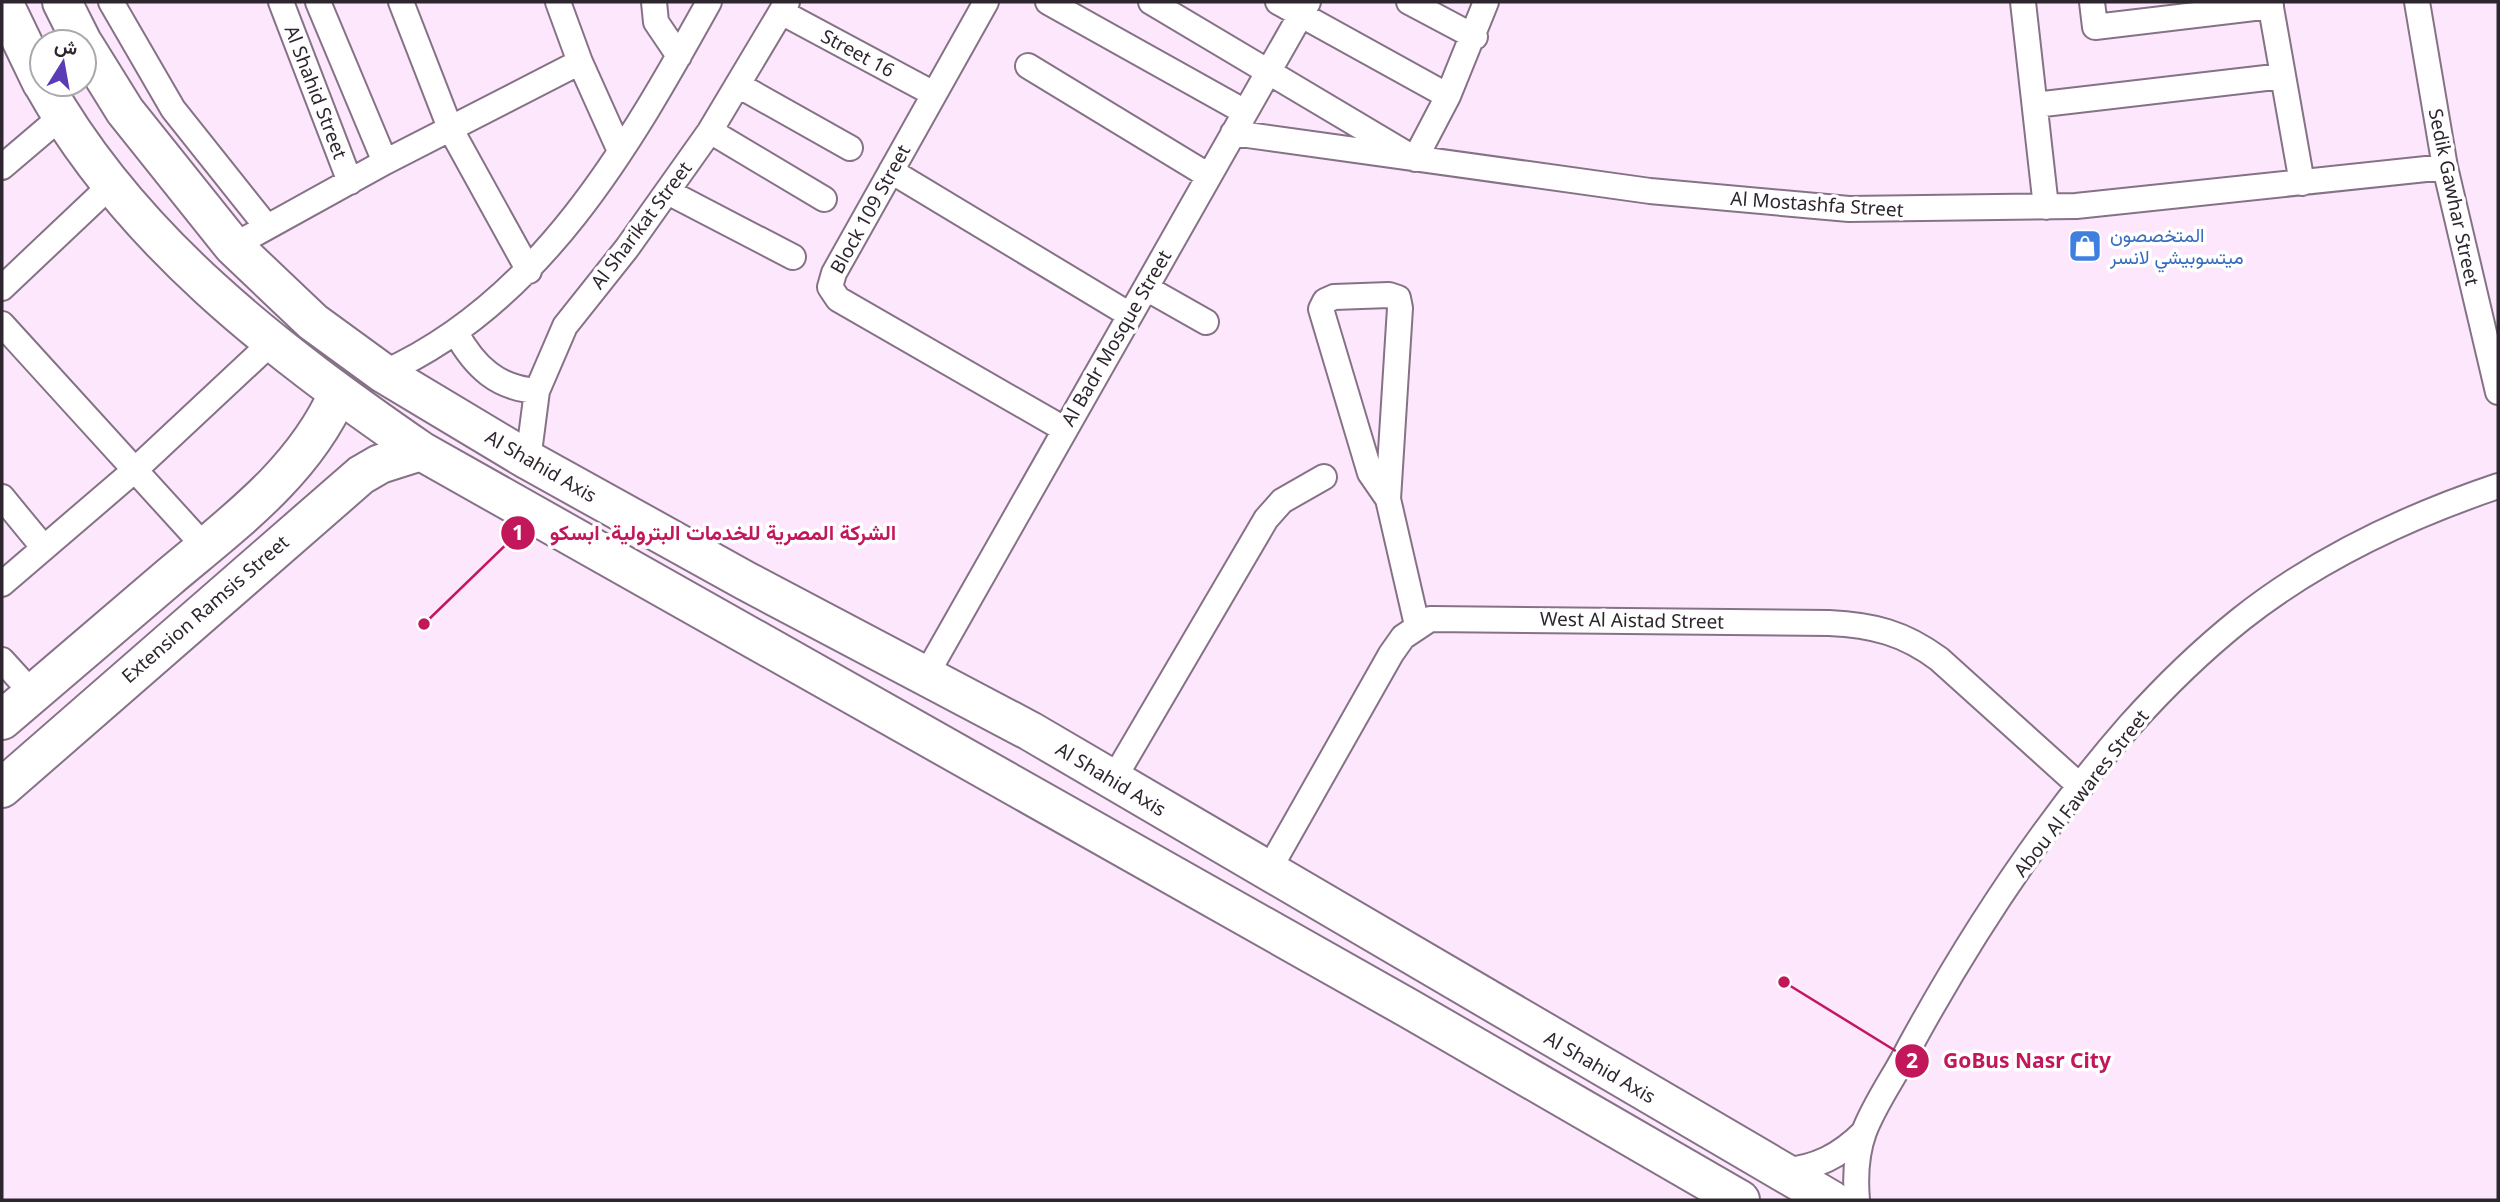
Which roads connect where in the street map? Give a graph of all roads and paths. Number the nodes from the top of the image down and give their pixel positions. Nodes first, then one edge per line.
1 (2, 2) edge
2 (62, 2) edge
3 (111, 2) edge
4 (312, 2) edge
5 (318, 2) edge
6 (401, 2) edge
7 (558, 2) edge
8 (654, 2) edge
9 (709, 2) edge
10 (986, 2) edge
11 (1048, 2) edge
12 (1151, 2) edge
13 (1278, 2) edge
14 (1409, 2) edge
15 (1486, 2) edge
16 (2023, 2) edge
17 (2092, 2) edge
18 (2417, 2) edge
19 (2270, 4) edge
20 (284, 7) edge
21 (784, 7) edge
22 (1305, 8) edge
23 (75, 28) edge
24 (1475, 37) junction
25 (28, 55) edge
26 (679, 55) junction
27 (580, 62) junction
28 (98, 66) edge
29 (1028, 66) dead end
30 (1269, 71) junction
31 (2283, 76) junction
32 (738, 85) junction
33 (934, 94) junction
34 (1448, 96) junction
35 (51, 98) edge
36 (2035, 105) junction
37 (1245, 111) junction
38 (62, 116) junction
39 (450, 128) junction
40 (710, 131) junction
41 (1233, 133) junction
42 (152, 146) junction
43 (850, 148) dead end
44 (620, 151) junction
45 (1415, 159) junction
46 (385, 162) junction
47 (2445, 166) junction
48 (2, 167) edge
49 (891, 171) junction
50 (1209, 176) junction
51 (350, 182) junction
52 (2302, 183) junction
53 (111, 185) junction
54 (668, 191) junction
55 (824, 199) dead end
56 (2046, 208) junction
57 (267, 227) junction
58 (233, 246) junction
59 (793, 257) dead end
60 (528, 271) junction
61 (2, 288) edge
62 (1146, 288) junction
63 (1130, 314) junction
64 (1206, 322) dead end
65 (2, 324) edge
66 (456, 333) junction
67 (272, 342) junction
68 (383, 373) junction
69 (537, 391) junction
70 (2498, 392) edge
71 (338, 394) junction
72 (1064, 429) junction
73 (421, 451) junction
74 (528, 460) junction
75 (135, 469) junction
76 (1324, 477) dead end
77 (2498, 486) edge
78 (2, 497) edge
79 (1388, 499) junction
80 (255, 503) junction
81 (285, 539) junction
82 (205, 547) junction
83 (44, 548) junction
84 (2, 584) edge
85 (1416, 625) junction
86 (2, 660) edge
87 (926, 675) junction
88 (33, 694) junction
89 (968, 697) junction
90 (2, 720) edge
91 (1030, 732) junction
92 (948, 750) junction
93 (994, 775) junction
94 (1113, 780) junction
95 (2081, 787) junction
96 (2, 788) edge
97 (1268, 873) junction
98 (1864, 1131) junction
99 (1782, 1171) junction
100 (1740, 1200) edge
101 (1831, 1200) edge
102 (1857, 1200) edge

1 - 25 main road
2 - 23 main road, Al Shahid Axis
3 - 57 street
4 - 20 street
5 - 46 street
6 - 39 street
7 - 27 street
8 - 26 street
9 - 26 street
10 - 33 street, Block 109 Street
11 - 37 street
12 - 30 street
13 - 22 street
14 - 24 street
15 - 24 street
16 - 36 street
17 - 19 street
18 - 47 street, Sedik Gawhar Street
19 - 31 street
20 - 51 street, Al Shahid Street
21 - 32 street, Al Sharikat Street
21 - 33 street, Street 16
22 - 30 street, Al Badr Mosque Street
22 - 34 street
24 - 34 street
26 - 44 street
27 - 39 street
27 - 44 street
28 - 42 main road, Al Shahid Axis
29 - 50 street
30 - 37 street, Al Badr Mosque Street
30 - 45 street
31 - 36 street
31 - 52 street
32 - 40 street, Al Sharikat Street
32 - 43 street
33 - 49 street, Block 109 Street
34 - 45 street
35 - 38 main road
36 - 56 street
37 - 41 street, Al Badr Mosque Street
38 - 48 street
38 - 53 main road
39 - 46 street
39 - 60 street
40 - 54 street, Al Sharikat Street
40 - 55 street
41 - 45 street, Al Mostashfa Street
41 - 50 street, Al Badr Mosque Street
42 - 53 main road
42 - 58 main road, Al Shahid Axis
44 - 60 street
45 - 56 street, Al Mostashfa Street
46 - 51 street
47 - 52 street, Al Mostashfa Street
47 - 70 street, Sedik Gawhar Street
49 - 63 street
49 - 72 street, Block 109 Street
50 - 62 street, Al Badr Mosque Street
51 - 57 street
52 - 56 street, Al Mostashfa Street
53 - 61 street
53 - 67 main road
54 - 59 street
54 - 69 street, Al Sharikat Street
57 - 58 street
58 - 68 main road, Al Shahid Axis
60 - 66 street
62 - 63 street, Al Badr Mosque Street
62 - 64 street
63 - 72 street, Al Badr Mosque Street
65 - 75 street
66 - 68 street
66 - 69 street
67 - 71 main road
67 - 75 street
68 - 74 main road, Al Shahid Axis
69 - 74 street, Al Sharikat Street
71 - 73 main road
71 - 80 main road
72 - 87 street, Al Badr Mosque Street
73 - 81 main road, Extension Ramsis Street
73 - 92 main road
74 - 87 main road, Al Shahid Axis
75 - 82 street
75 - 83 street
76 - 94 street
77 - 95 street, Abou Al Fawares Street
78 - 83 street
79 - 79 street
79 - 85 street
80 - 81 main road
80 - 82 main road
81 - 96 main road, Extension Ramsis Street
82 - 88 main road
83 - 84 street
85 - 95 street, West Al Aistad Street
85 - 97 street
86 - 88 street
87 - 89 main road, Al Shahid Axis
88 - 90 main road
89 - 91 main road, Al Shahid Axis
89 - 92 main road
91 - 93 main road
91 - 94 main road, Al Shahid Axis
92 - 93 main road
93 - 100 main road
94 - 97 main road, Al Shahid Axis
95 - 98 street, Abou Al Fawares Street
97 - 99 main road, Al Shahid Axis
98 - 99 street, Abou Al Fawares Street
98 - 102 street, Abou Al Fawares Street
99 - 101 main road, Al Shahid Axis

